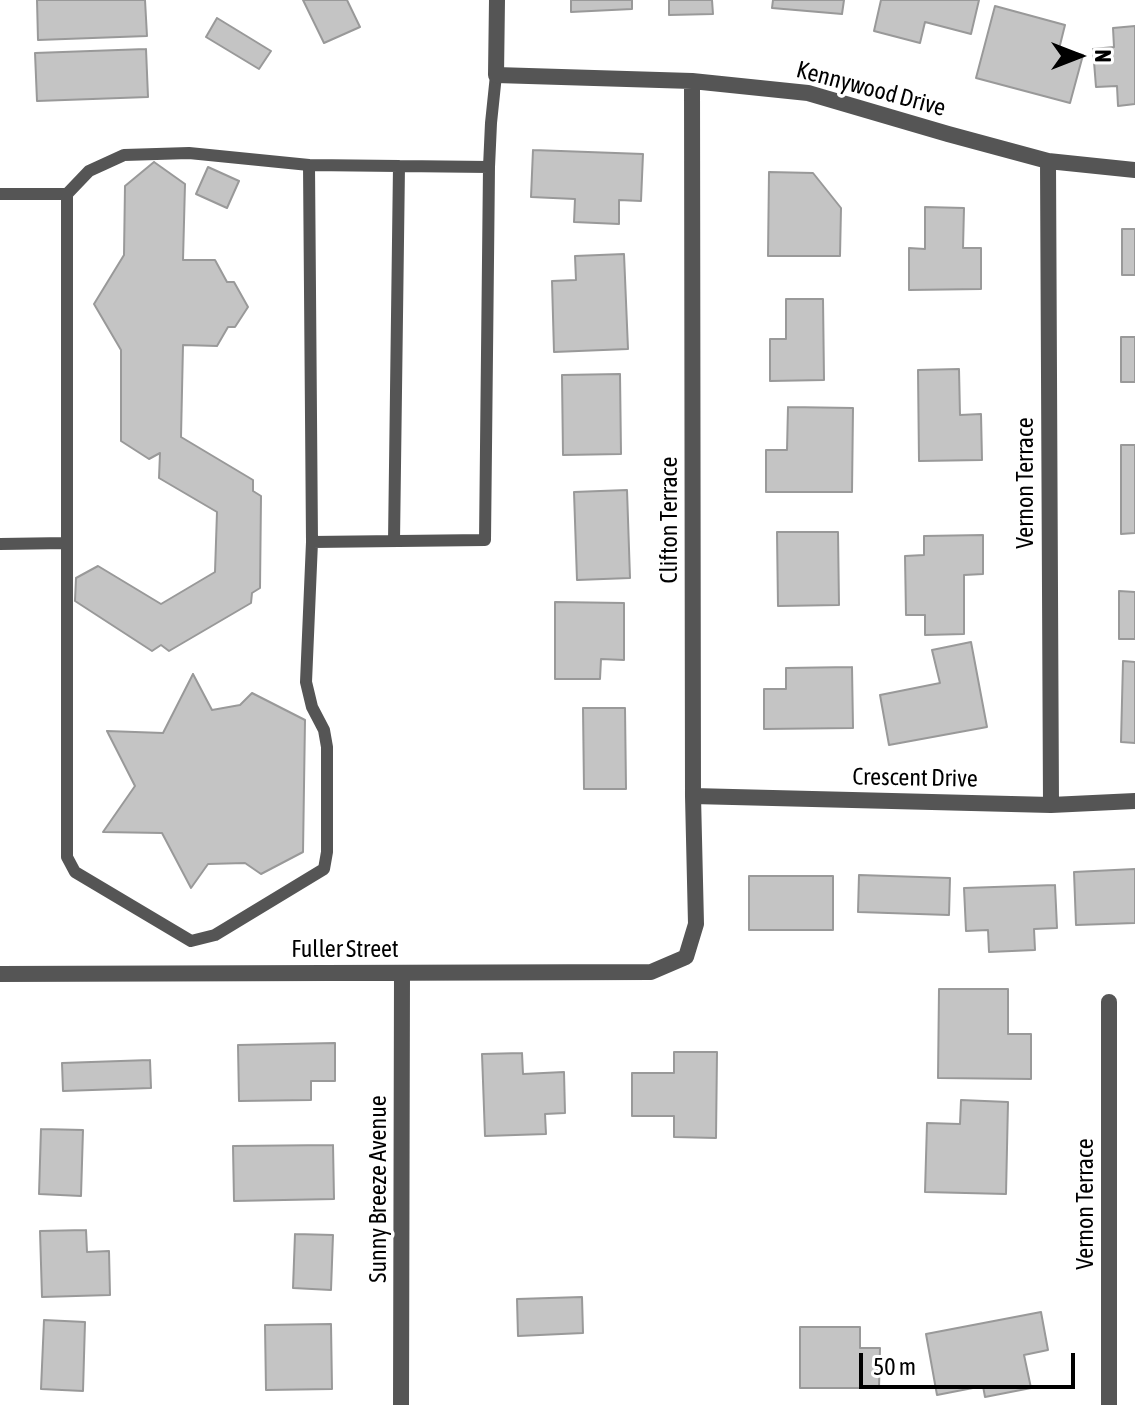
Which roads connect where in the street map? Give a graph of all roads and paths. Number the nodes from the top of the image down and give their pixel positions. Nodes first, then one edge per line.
1 (497, 0) edge
2 (496, 75) junction
3 (692, 81) junction
4 (1048, 161) junction
5 (309, 165) junction
6 (399, 166) junction
7 (489, 167) junction
8 (1135, 170) edge
9 (0, 194) edge
10 (67, 194) junction
11 (394, 541) junction
12 (312, 542) junction
13 (67, 543) junction
14 (0, 544) edge
15 (693, 796) junction
16 (1135, 801) edge
17 (1051, 805) junction
18 (686, 957) joint
19 (402, 973) junction
20 (0, 974) edge
21 (1109, 1002) dead end
22 (401, 1405) edge
23 (1109, 1405) edge

1 - 2 street
2 - 3 street, Kennywood Drive
2 - 7 lane
3 - 4 street, Kennywood Drive
3 - 15 street, Clifton Terrace
4 - 8 street, Kennywood Drive
4 - 17 street, Vernon Terrace
5 - 6 lane
5 - 10 lane
5 - 12 lane
6 - 7 lane
6 - 11 lane
7 - 11 lane
9 - 10 lane
10 - 13 lane
11 - 12 lane
12 - 13 lane
13 - 14 lane
15 - 17 street, Crescent Drive
15 - 18 street, Clifton Terrace
16 - 17 street, Crescent Drive
18 - 19 street, Fuller Street
19 - 20 street, Fuller Street
19 - 22 street, Sunny Breeze Avenue
21 - 23 street, Vernon Terrace

